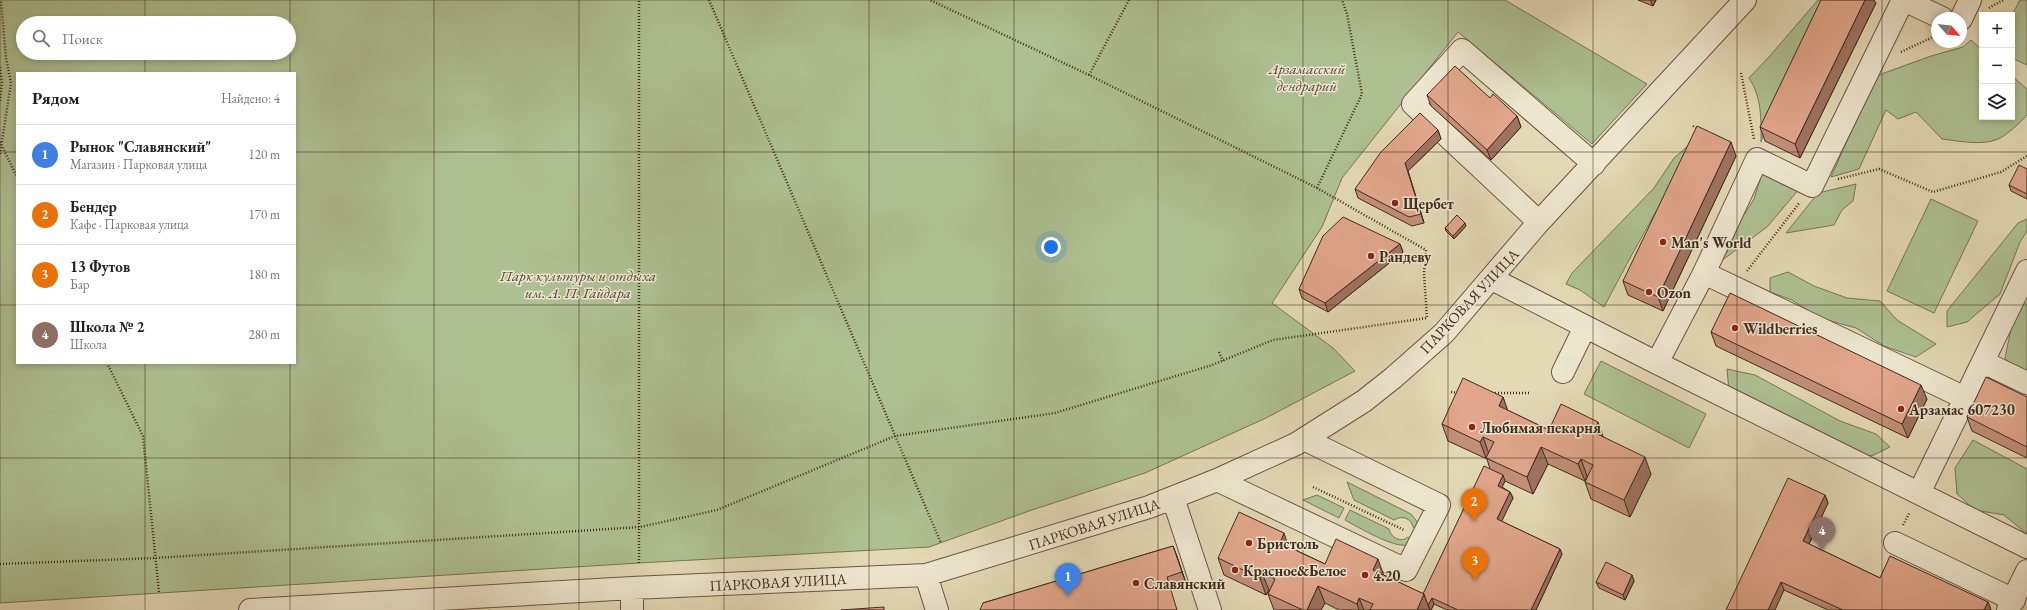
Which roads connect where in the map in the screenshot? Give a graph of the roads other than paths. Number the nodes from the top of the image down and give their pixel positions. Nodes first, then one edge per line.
1 (1745, 0) edge
2 (1904, 0) edge
3 (1970, 0) edge
4 (1964, 12) edge
5 (1931, 13) edge
6 (1594, 164) junction
7 (1540, 222) junction
8 (2027, 271) edge
9 (1704, 273) junction
10 (1492, 279) junction
11 (1585, 327) junction
12 (1983, 362) junction
13 (1657, 363) junction
14 (1563, 372) dead end
15 (2027, 383) edge
16 (1965, 398) junction
17 (1304, 439) junction
18 (1217, 480) junction
19 (1919, 494) junction
20 (1172, 498) junction
21 (1895, 543) road end
22 (2027, 547) edge
23 (2027, 571) edge
24 (926, 575) junction
25 (632, 588) junction
26 (2011, 605) edge
27 (407, 606) edge
28 (250, 610) edge
29 (632, 610) edge
30 (937, 610) edge
31 (1210, 610) edge

1 - 6 street, ПАРКОВАЯ УЛИЦА
2 - 5 street
2 - 9 street
3 - 4 street
6 - 7 street, ПАРКОВАЯ УЛИЦА
6 - 7 street
7 - 10 street, ПАРКОВАЯ УЛИЦА
8 - 12 street
9 - 13 street
9 - 16 street
10 - 11 street
10 - 17 street, ПАРКОВАЯ УЛИЦА
11 - 13 street
11 - 14 street
12 - 15 street
12 - 16 street
13 - 19 street
16 - 19 street
17 - 18 street, ПАРКОВАЯ УЛИЦА
17 - 18 street
18 - 20 street, ПАРКОВАЯ УЛИЦА
19 - 22 street
20 - 24 street, ПАРКОВАЯ УЛИЦА
20 - 31 street
21 - 26 street
23 - 26 street
24 - 25 street, ПАРКОВАЯ УЛИЦА
24 - 30 street
25 - 27 street, ПАРКОВАЯ УЛИЦА
25 - 29 street
27 - 28 street, ПАРКОВАЯ УЛИЦА

